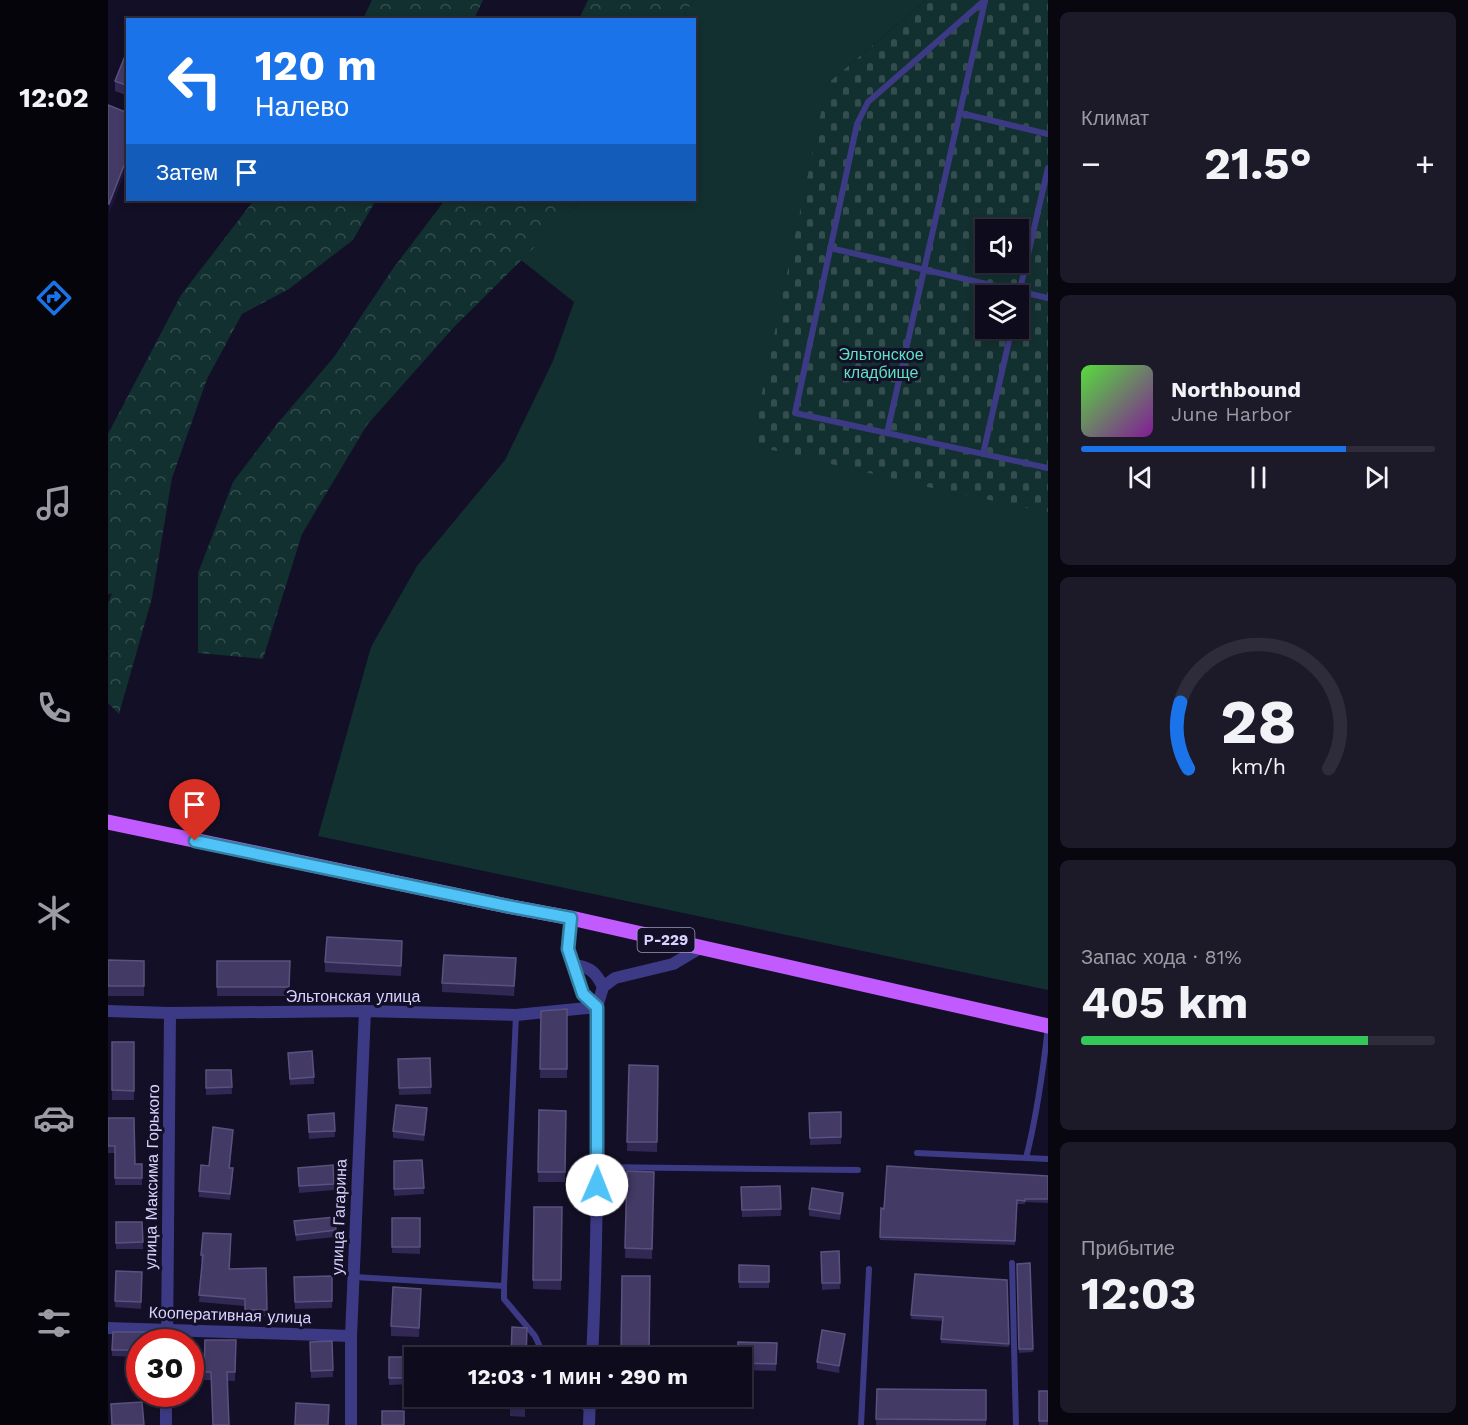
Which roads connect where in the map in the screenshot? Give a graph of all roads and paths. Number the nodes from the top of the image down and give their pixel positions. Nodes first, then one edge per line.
1 (985, 0) edge
2 (960, 113) junction
3 (1048, 134) edge
4 (1048, 168) edge
5 (830, 248) junction
6 (924, 269) junction
7 (982, 285) edge
8 (1021, 285) edge
9 (1029, 296) edge
10 (1048, 298) edge
11 (1009, 339) edge
12 (887, 433) junction
13 (983, 454) junction
14 (1048, 468) edge
15 (108, 822) edge
16 (571, 918) junction
17 (700, 948) junction
18 (573, 965) junction
19 (603, 987) junction
20 (597, 1007) junction
21 (108, 1011) edge
22 (365, 1011) junction
23 (171, 1013) junction
24 (516, 1015) junction
25 (1048, 1027) edge
26 (917, 1153) dead end
27 (1026, 1158) junction
28 (1048, 1159) edge
29 (598, 1167) junction
30 (858, 1170) dead end
31 (1012, 1263) dead end
32 (869, 1269) dead end
33 (354, 1276) junction
34 (504, 1286) junction
35 (108, 1328) edge
36 (167, 1329) joint
37 (204, 1330) edge
38 (351, 1336) junction
39 (540, 1347) edge
40 (593, 1347) edge
41 (166, 1407) edge
42 (584, 1407) edge
43 (590, 1407) edge
44 (590, 1411) junction
45 (166, 1425) edge
46 (351, 1425) edge
47 (590, 1425) edge
48 (861, 1425) edge
49 (1016, 1425) edge

1 - 2 lane
1 - 5 lane
2 - 3 lane
2 - 6 lane
4 - 8 lane
5 - 6 lane
5 - 12 lane
6 - 7 lane
6 - 12 lane
9 - 10 lane
11 - 13 lane
12 - 13 lane
13 - 14 lane
15 - 16 main road, Р-229
16 - 17 main road, Р-229
16 - 18 street
17 - 19 street
17 - 25 main road, Р-229
18 - 19 street
18 - 20 street
19 - 20 street
20 - 24 street, Эльтонская улица
20 - 29 street
21 - 23 street, Эльтонская улица
22 - 23 street, Эльтонская улица
22 - 24 street, Эльтонская улица
22 - 33 street, улица Гагарина
23 - 36 street, улица Максима Горького
24 - 34 lane
25 - 27 lane
26 - 27 lane
27 - 28 lane
29 - 30 lane
29 - 40 street
31 - 49 lane
32 - 48 lane
33 - 34 lane
33 - 38 street, улица Гагарина
34 - 39 lane
35 - 36 street, Кооперативная улица
37 - 38 street, Кооперативная улица
38 - 46 street, улица Гагарина
41 - 45 street
42 - 44 lane
43 - 44 street
44 - 47 street

